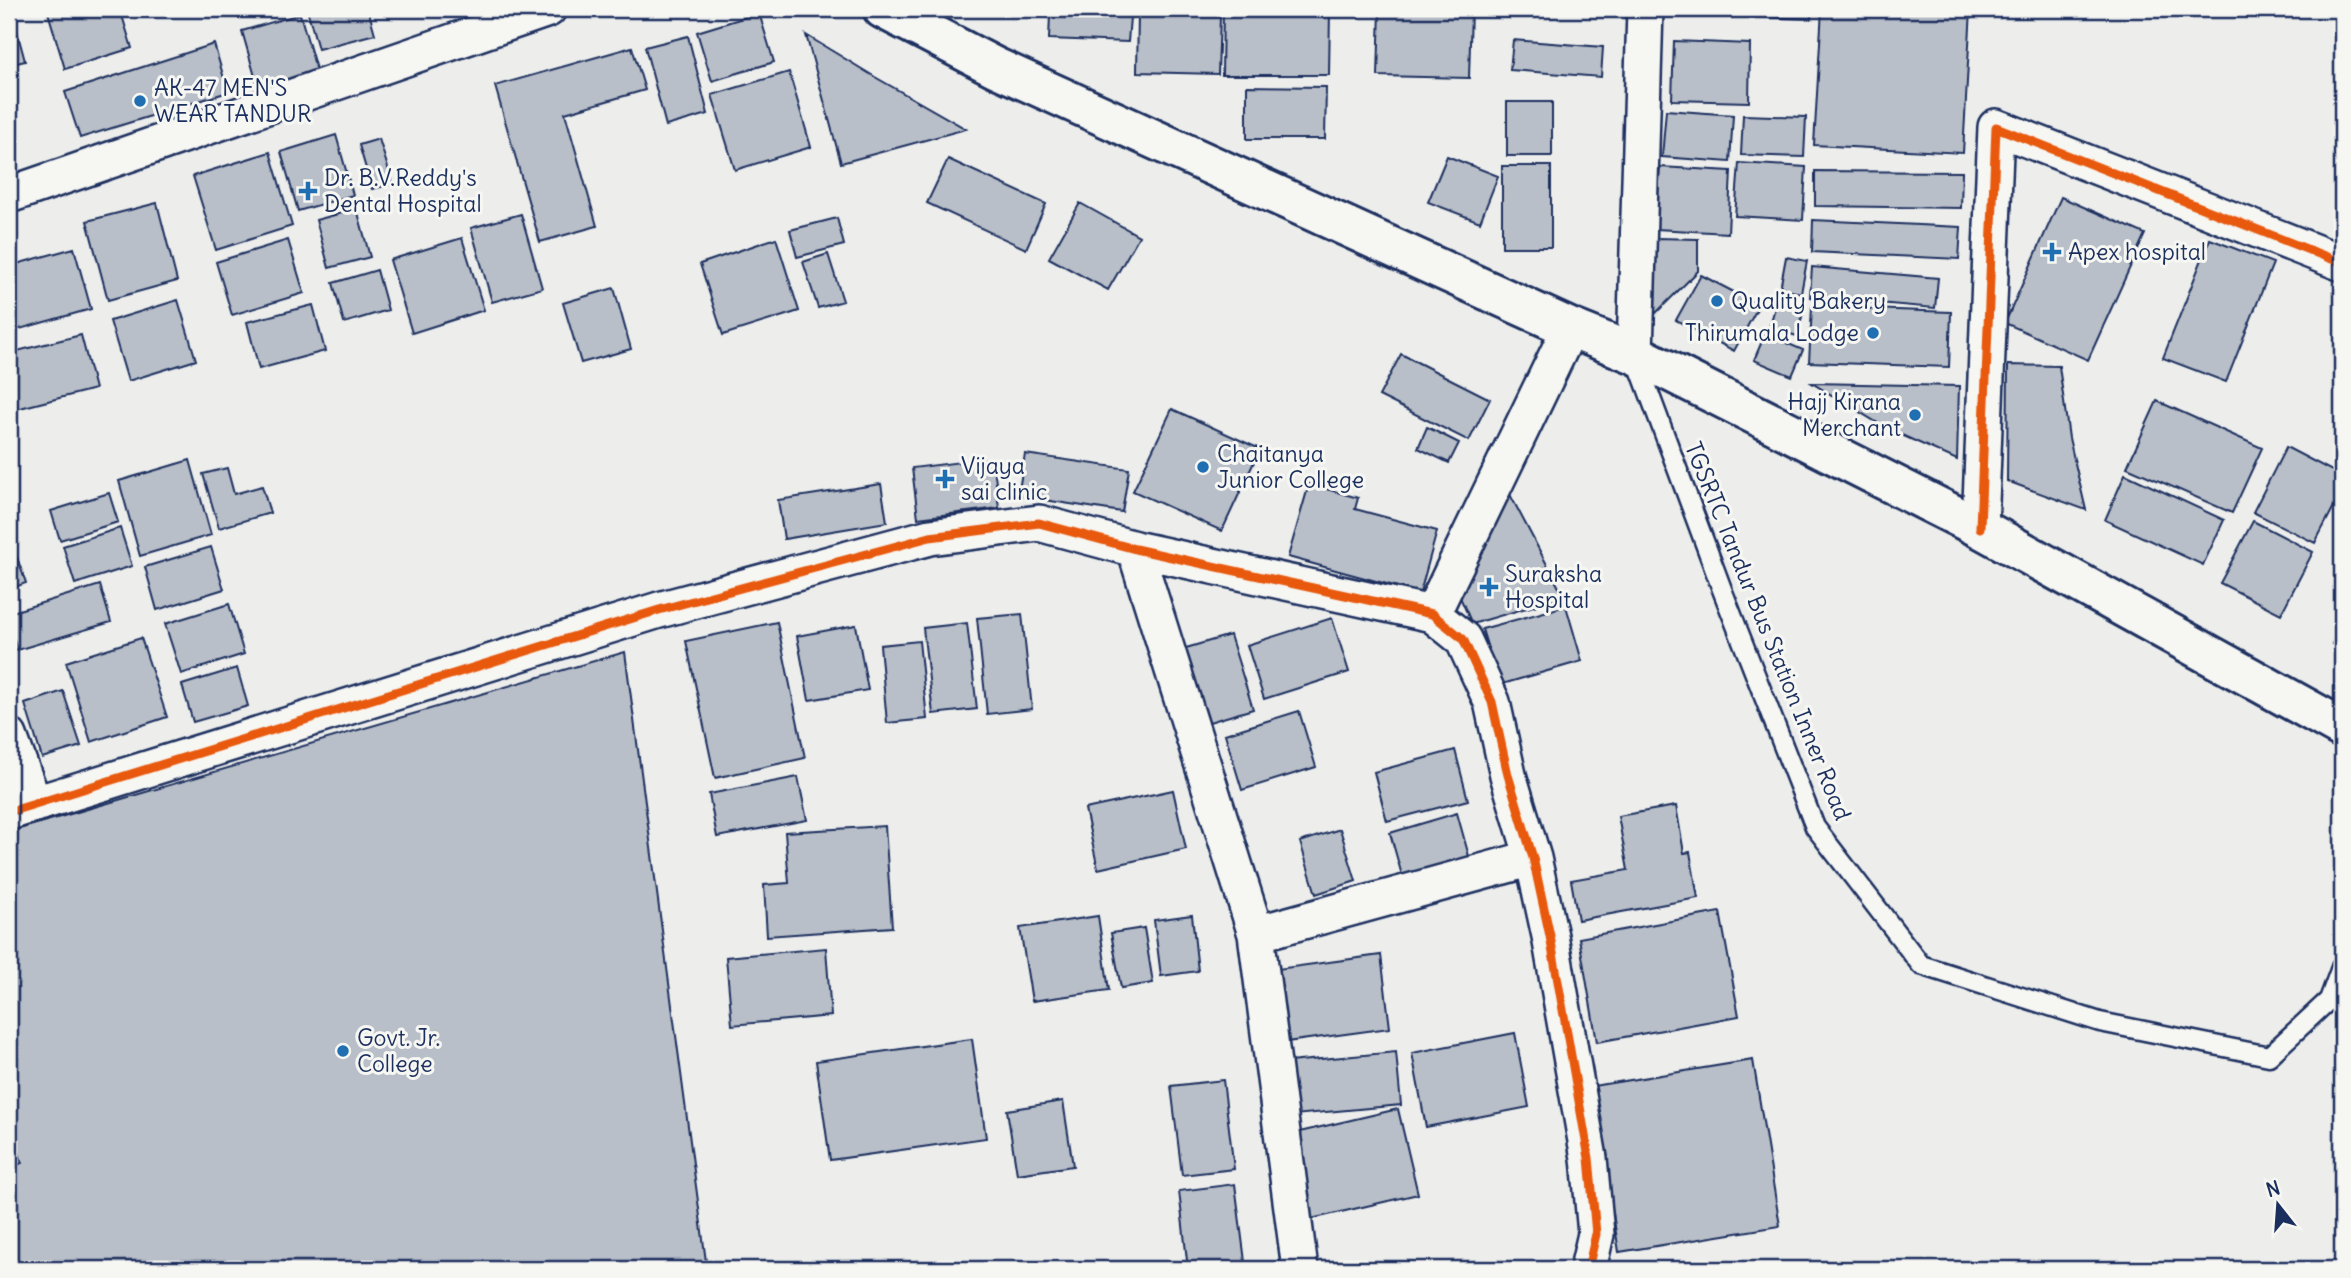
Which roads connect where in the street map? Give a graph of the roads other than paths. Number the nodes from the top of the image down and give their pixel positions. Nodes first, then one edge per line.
1 (548, 9) edge
2 (883, 9) edge
3 (1645, 9) edge
4 (9, 195) edge
5 (2342, 263) edge
6 (1570, 328) junction
7 (1635, 354) junction
8 (1980, 528) junction
9 (1135, 549) junction
10 (1432, 614) junction
11 (2342, 728) edge
12 (9, 736) edge
13 (21, 808) edge
14 (1533, 858) junction
15 (1256, 934) junction
16 (2342, 965) edge
17 (1300, 1269) edge
18 (1588, 1269) edge

1 - 4 street
2 - 6 highway
3 - 7 street
5 - 8 street
6 - 7 highway
6 - 10 street
7 - 8 highway
7 - 16 lane, TGSRTC Tandur Bus Station Inner Road
8 - 11 highway
9 - 10 street
9 - 13 street
9 - 15 street
10 - 14 street
12 - 13 street
14 - 15 street
14 - 18 street
15 - 17 street

